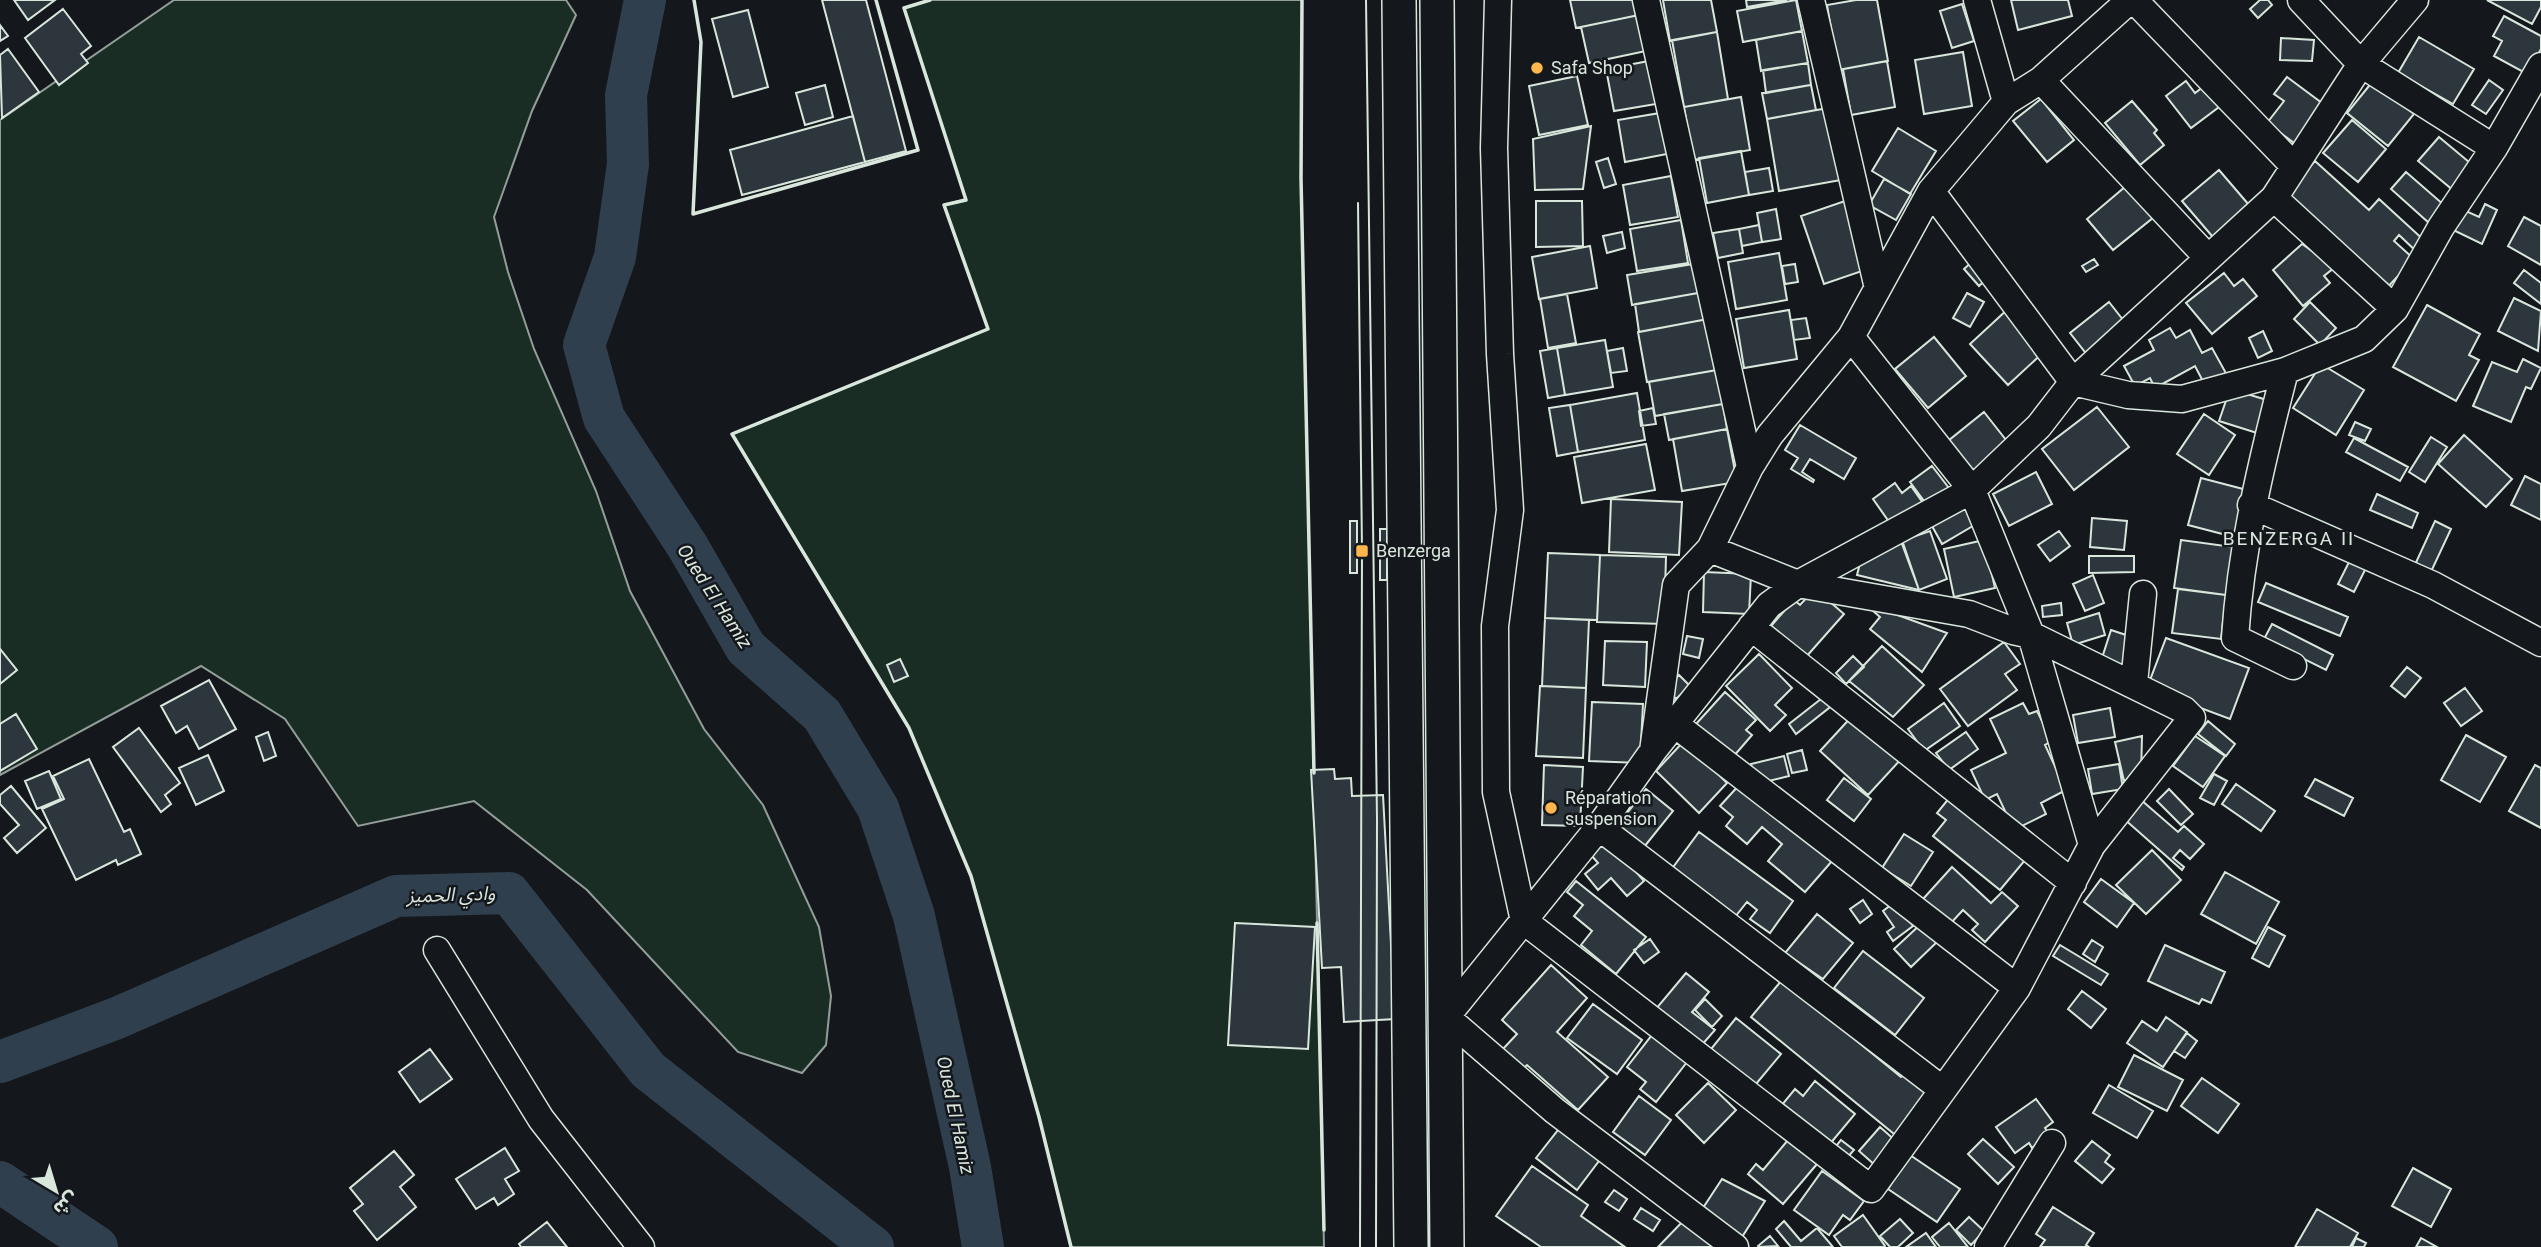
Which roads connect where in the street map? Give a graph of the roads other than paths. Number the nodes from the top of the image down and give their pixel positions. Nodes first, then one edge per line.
1 (1399, 0) edge
2 (1437, 0) edge
3 (1498, 0) edge
4 (1646, 0) edge
5 (1811, 0) edge
6 (1977, 0) edge
7 (2132, 0) edge
8 (2301, 0) edge
9 (2415, 0) edge
10 (2361, 64) junction
11 (2541, 66) edge
12 (2041, 80) junction
13 (2006, 102) junction
14 (2494, 149) junction
15 (2294, 166) junction
16 (1931, 191) junction
17 (2274, 198) junction
18 (2208, 258) junction
19 (1877, 284) junction
20 (2395, 309) junction
21 (1851, 337) junction
22 (2285, 371) junction
23 (2073, 382) junction
24 (1750, 467) junction
25 (1972, 490) junction
26 (2251, 505) junction
27 (1710, 549) junction
28 (1798, 584) junction
29 (2143, 594) dead end
30 (1751, 627) junction
31 (2031, 635) junction
32 (2541, 643) edge
33 (2293, 666) dead end
34 (2134, 683) junction
35 (1676, 725) junction
36 (1653, 751) junction
37 (1599, 827) junction
38 (2092, 845) junction
39 (2073, 883) junction
40 (1524, 921) junction
41 (437, 950) dead end
42 (2017, 988) junction
43 (1446, 1017) junction
44 (1942, 1090) junction
45 (2052, 1143) dead end
46 (641, 1247) edge
47 (1410, 1247) edge
48 (1447, 1247) edge
49 (1735, 1247) edge
50 (1988, 1247) edge

1 - 47 main road
2 - 43 main road
3 - 40 street
4 - 24 street
5 - 19 street
6 - 13 street
7 - 12 street
7 - 15 street
8 - 10 street
9 - 10 street
10 - 14 street
10 - 15 street
11 - 14 street
12 - 13 street
12 - 18 street
13 - 16 street
14 - 20 street
15 - 17 street
16 - 19 street
16 - 23 street
17 - 18 street
17 - 20 street
18 - 23 street
19 - 21 street
20 - 22 street
21 - 24 street
21 - 25 street
22 - 23 street
22 - 26 street
23 - 25 street
24 - 27 street
25 - 28 street
25 - 31 street
26 - 32 street
26 - 33 street
27 - 28 street
27 - 36 street
28 - 30 street
28 - 31 street
29 - 34 street
30 - 35 street
30 - 39 street
31 - 34 street
31 - 38 street
34 - 38 street
35 - 36 street
35 - 42 street
36 - 37 street
37 - 40 street
37 - 44 street
38 - 39 street
39 - 42 street
40 - 43 street
40 - 44 street
41 - 46 street
42 - 44 street
43 - 48 main road
43 - 49 street
45 - 50 street

